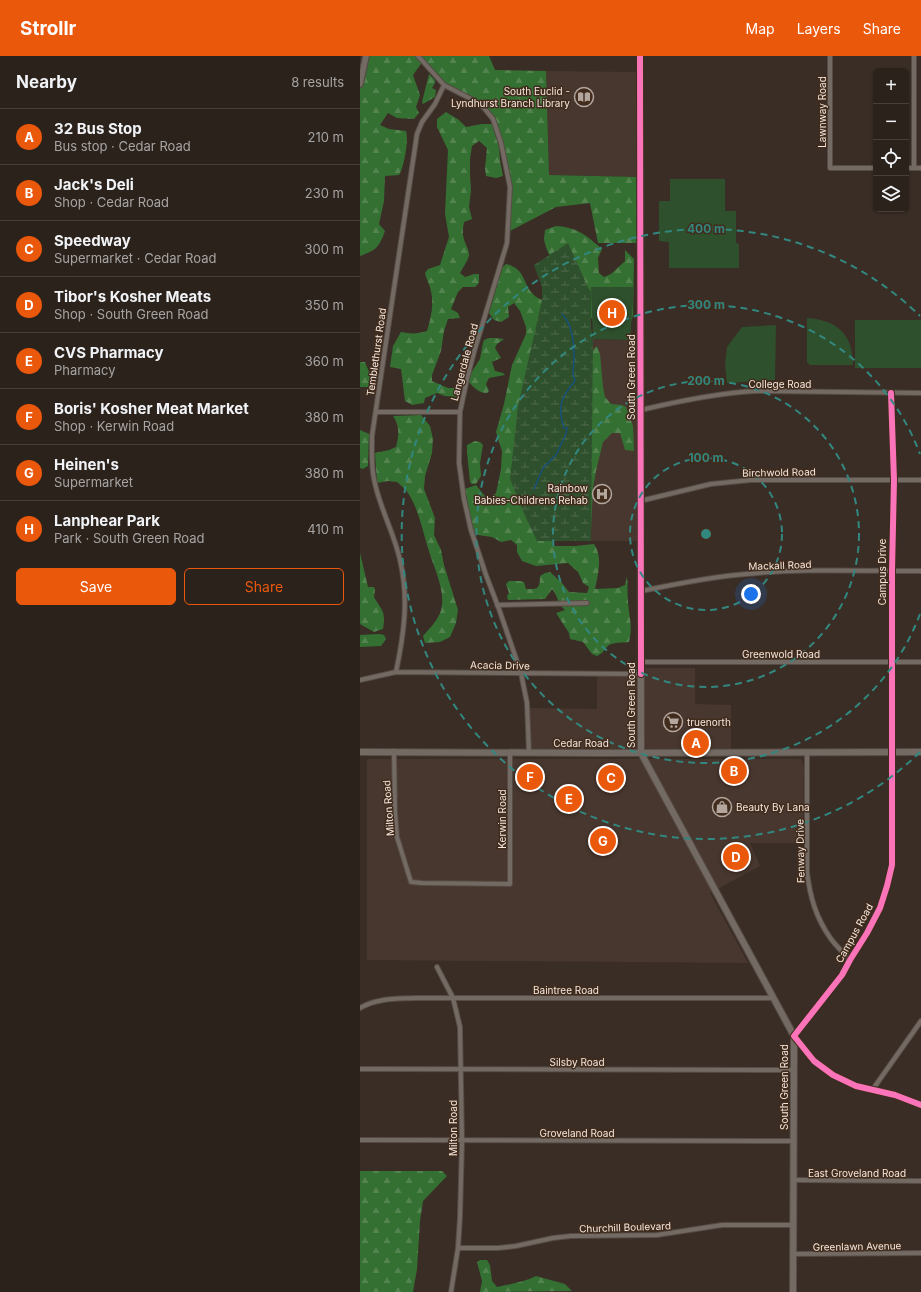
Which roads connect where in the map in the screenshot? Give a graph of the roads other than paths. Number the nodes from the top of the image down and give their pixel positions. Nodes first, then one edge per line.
1 (366, 56) edge
2 (418, 56) edge
3 (640, 56) edge
4 (830, 56) edge
5 (914, 56) edge
6 (360, 84) edge
7 (444, 85) junction
8 (873, 168) edge
9 (909, 168) edge
10 (914, 168) junction
11 (921, 168) edge
12 (891, 392) junction
13 (921, 392) edge
14 (641, 410) junction
15 (376, 412) junction
16 (460, 412) junction
17 (894, 480) junction
18 (921, 480) edge
19 (640, 501) junction
20 (892, 571) junction
21 (921, 571) edge
22 (641, 592) junction
23 (587, 603) dead end
24 (497, 605) junction
25 (641, 662) junction
26 (893, 662) junction
27 (921, 662) edge
28 (396, 672) junction
29 (521, 673) junction
30 (641, 674) junction
31 (360, 680) edge
32 (360, 752) edge
33 (394, 752) junction
34 (892, 752) junction
35 (921, 752) edge
36 (510, 753) junction
37 (529, 753) junction
38 (641, 753) junction
39 (807, 753) junction
40 (510, 884) joint
41 (850, 960) junction
42 (438, 967) dead end
43 (453, 998) junction
44 (773, 998) junction
45 (360, 1008) edge
46 (921, 1021) edge
47 (794, 1036) junction
48 (360, 1069) edge
49 (461, 1069) junction
50 (794, 1070) junction
51 (872, 1089) junction
52 (921, 1105) edge
53 (360, 1140) edge
54 (462, 1141) junction
55 (794, 1141) junction
56 (794, 1180) junction
57 (921, 1181) edge
58 (793, 1225) junction
59 (458, 1248) junction
60 (921, 1253) edge
61 (793, 1254) junction
62 (451, 1292) edge
63 (793, 1292) edge

1 - 6 street
2 - 7 street, Langerdale Road
3 - 14 main road, South Green Road
4 - 8 street, Lawnway Road
5 - 10 street
7 - 15 street, Temblethurst Road
7 - 16 street, Langerdale Road
9 - 10 street
10 - 11 street
12 - 13 street, College Road
12 - 14 street, College Road
12 - 17 street, Campus Drive
14 - 19 main road, South Green Road
15 - 16 street
15 - 28 street, Temblethurst Road
16 - 24 street, Langerdale Road
17 - 18 street, Birchwold Road
17 - 19 street, Birchwold Road
17 - 20 street, Campus Drive
19 - 22 main road, South Green Road
20 - 21 street, Mackall Road
20 - 22 street, Mackall Road
20 - 26 street, Campus Drive
22 - 25 main road, South Green Road
23 - 24 street
24 - 29 street, Langerdale Road
25 - 26 street, Greenwold Road
25 - 30 main road, South Green Road
26 - 27 street, Greenwold Road
26 - 34 street, Campus Drive
28 - 29 street, Acacia Drive
28 - 31 street, Acacia Drive
29 - 30 street, Acacia Drive
29 - 37 street, Langerdale Road
30 - 38 main road, South Green Road
32 - 33 main road, Cedar Road
33 - 36 main road, Cedar Road
33 - 40 street, Milton Road
34 - 35 main road, Cedar Road
34 - 39 main road, Cedar Road
34 - 41 street, Campus Road
36 - 37 main road, Cedar Road
36 - 40 street, Kerwin Road
37 - 38 main road, Cedar Road
38 - 39 main road, Cedar Road
38 - 44 main road, South Green Road
39 - 41 street, Fenway Drive
41 - 47 street, Campus Road
42 - 43 street, Milton Road
43 - 44 street, Baintree Road
43 - 45 street, Baintree Road
43 - 49 street, Milton Road
44 - 47 main road, South Green Road
46 - 51 street
47 - 50 main road, South Green Road
47 - 51 street
48 - 49 street, Silsby Road
49 - 50 street, Silsby Road
49 - 54 street, Milton Road
50 - 55 main road, South Green Road
51 - 52 street
53 - 54 street, Groveland Road
54 - 55 street, Groveland Road
54 - 59 street, Milton Road
55 - 56 main road, South Green Road
56 - 57 street, East Groveland Road
56 - 58 main road, South Green Road
58 - 59 street, Churchill Boulevard
58 - 61 main road, South Green Road
59 - 62 street, Milton Road
60 - 61 street, Greenlawn Avenue
61 - 63 main road, South Green Road

